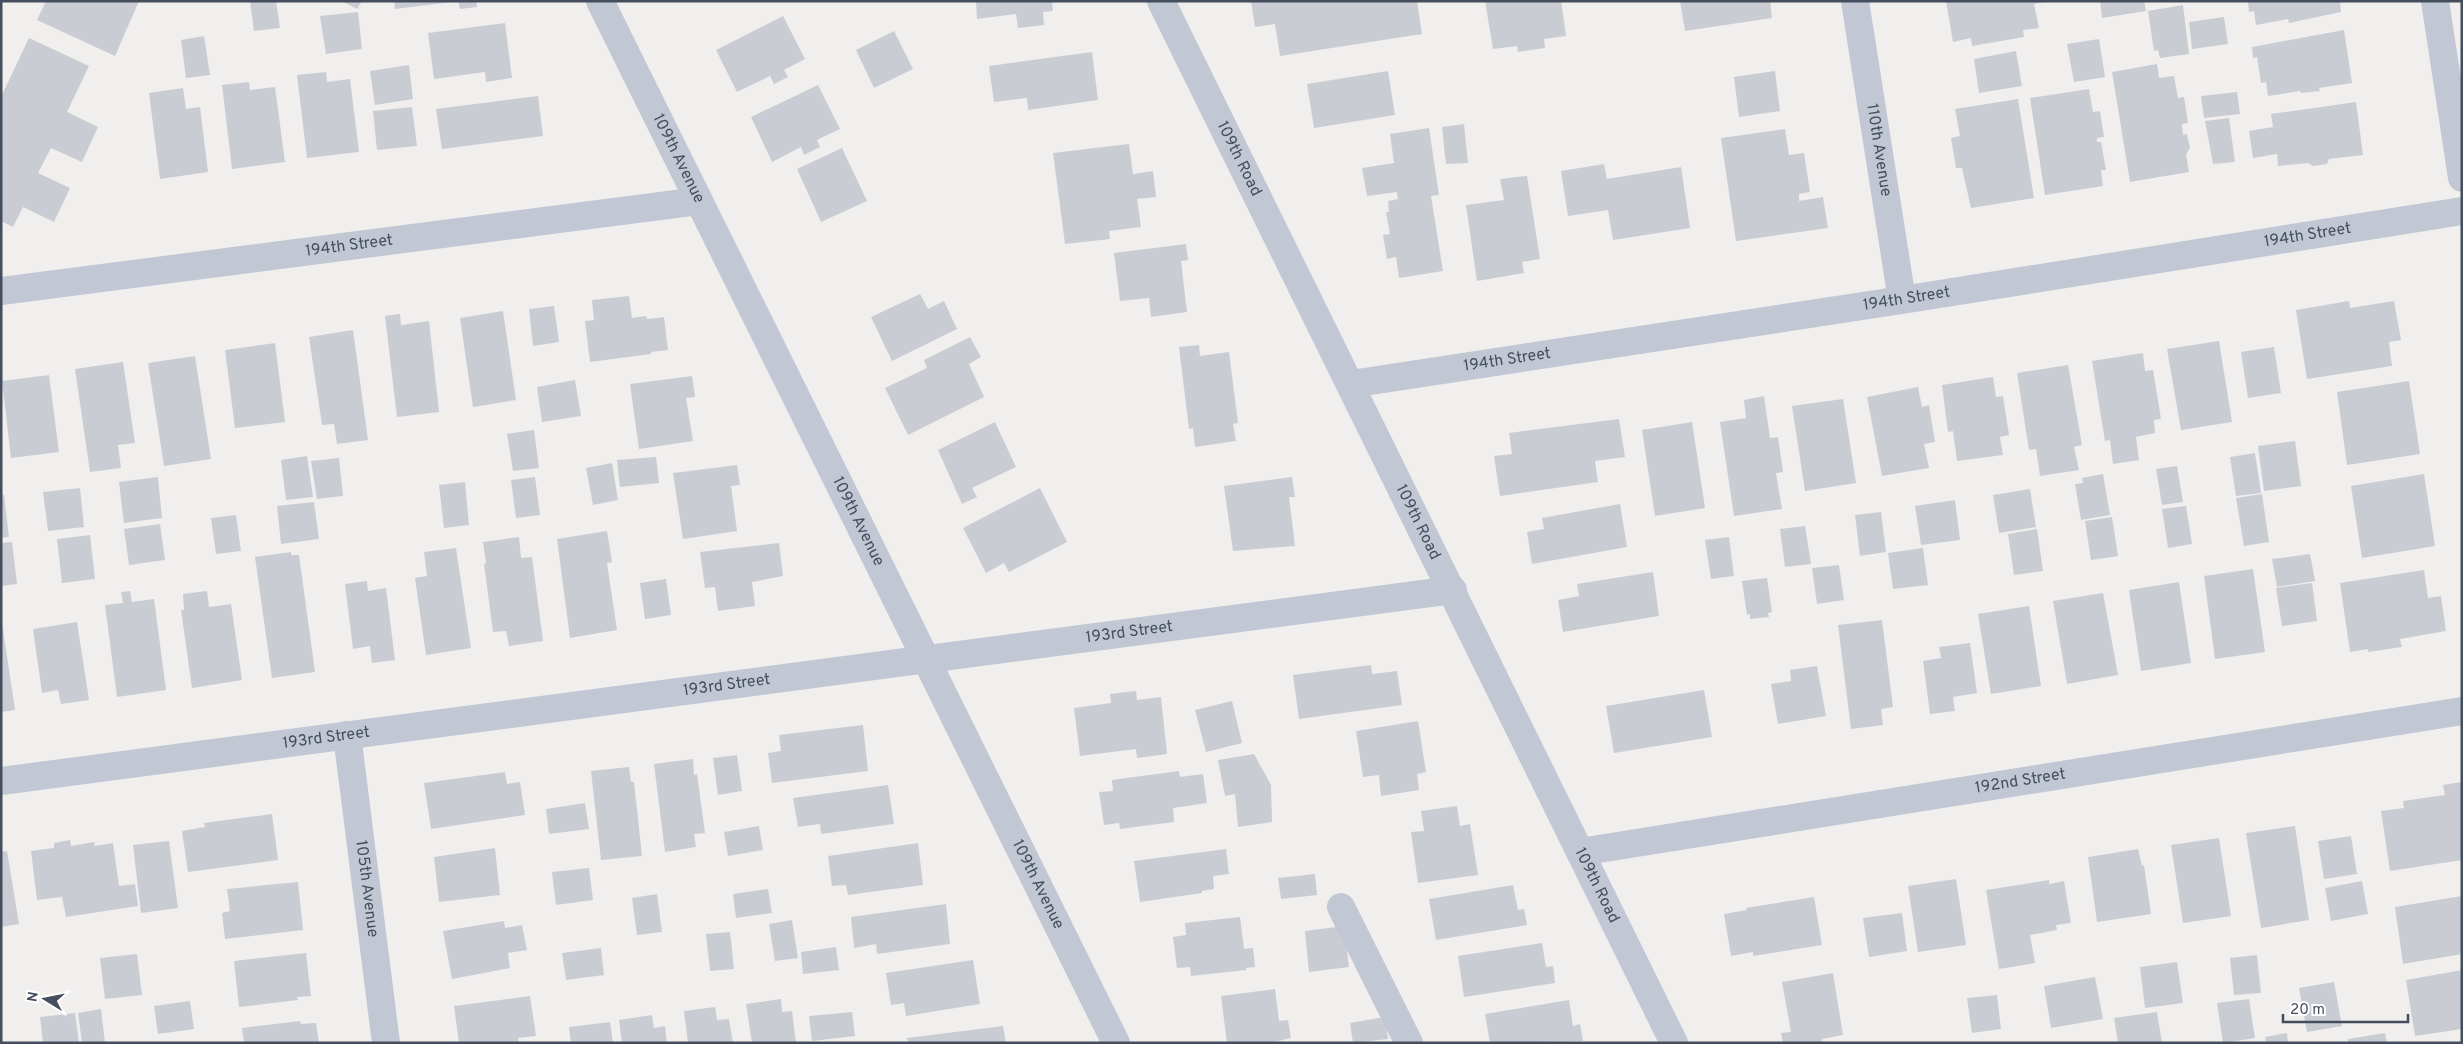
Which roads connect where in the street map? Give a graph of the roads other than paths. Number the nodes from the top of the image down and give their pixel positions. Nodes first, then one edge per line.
1 (600, 1) edge
2 (1161, 1) edge
3 (1856, 1) edge
4 (2435, 1) edge
5 (2458, 127) edge
6 (2462, 178) edge
7 (699, 201) junction
8 (2462, 211) edge
9 (1, 291) edge
10 (1902, 300) junction
11 (1351, 384) junction
12 (1453, 590) junction
13 (926, 659) junction
14 (2462, 712) edge
15 (347, 735) junction
16 (1, 781) edge
17 (1580, 852) junction
18 (1341, 907) dead end
19 (386, 1043) edge
20 (1116, 1043) edge
21 (1409, 1043) edge
22 (1674, 1043) edge

1 - 7 street, 109th Avenue
2 - 11 street, 109th Road
3 - 10 street, 110th Avenue
4 - 5 street
5 - 6 street
7 - 9 street, 194th Street
7 - 13 street, 109th Avenue
8 - 10 street, 194th Street
10 - 11 street, 194th Street
11 - 12 street, 109th Road
12 - 13 street, 193rd Street
12 - 17 street, 109th Road
13 - 15 street, 193rd Street
13 - 20 street, 109th Avenue
14 - 17 street, 192nd Street
15 - 16 street, 193rd Street
15 - 19 street, 105th Avenue
17 - 22 street, 109th Road
18 - 21 street

